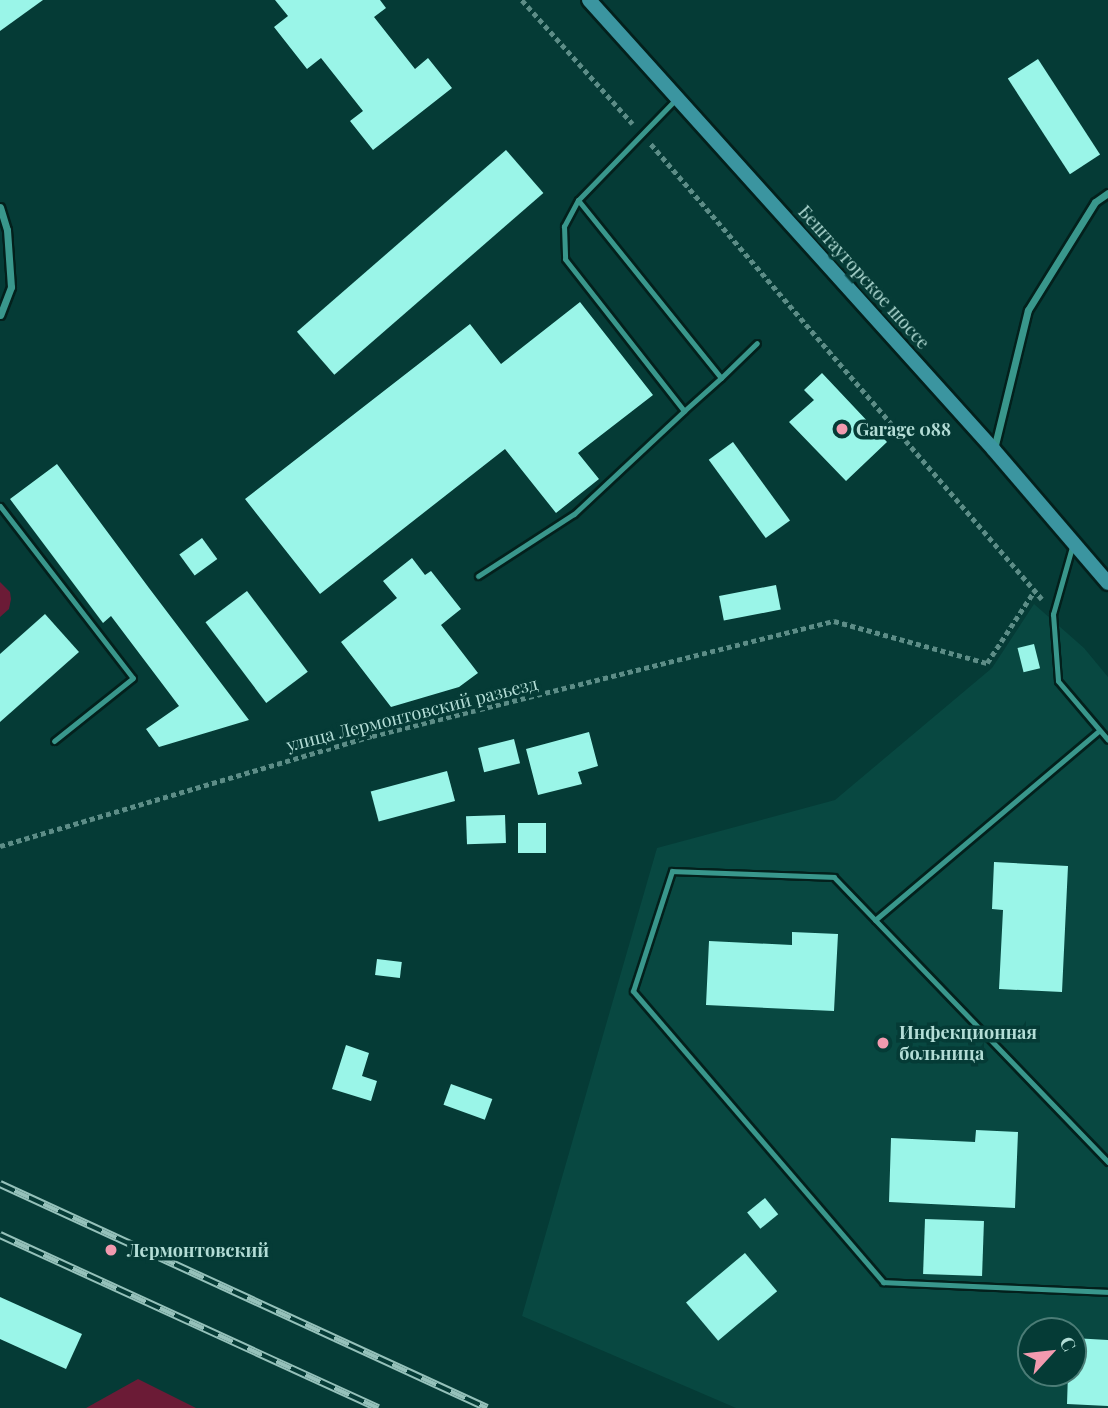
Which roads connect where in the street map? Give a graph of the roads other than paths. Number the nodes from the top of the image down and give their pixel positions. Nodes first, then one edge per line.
1 (589, 0) edge
2 (677, 98) junction
3 (1108, 193) edge
4 (578, 200) junction
5 (0, 207) edge
6 (0, 315) edge
7 (757, 344) dead end
8 (721, 378) junction
9 (684, 411) junction
10 (994, 450) junction
11 (0, 506) edge
12 (1073, 544) junction
13 (478, 576) dead end
14 (1108, 583) edge
15 (1099, 731) junction
16 (1108, 740) edge
17 (54, 741) dead end
18 (875, 920) junction
19 (1108, 1160) edge
20 (1108, 1292) edge

1 - 2 main road, Бештаугорское шоссе
2 - 4 lane
2 - 10 main road, Бештаугорское шоссе
3 - 10 street
4 - 8 lane
4 - 9 lane
5 - 6 street
7 - 8 lane
8 - 9 lane
9 - 13 lane
10 - 12 main road, Бештаугорское шоссе
11 - 17 lane
12 - 14 main road, Бештаугорское шоссе
12 - 15 lane
15 - 16 lane
15 - 18 lane
18 - 19 lane
18 - 20 lane

